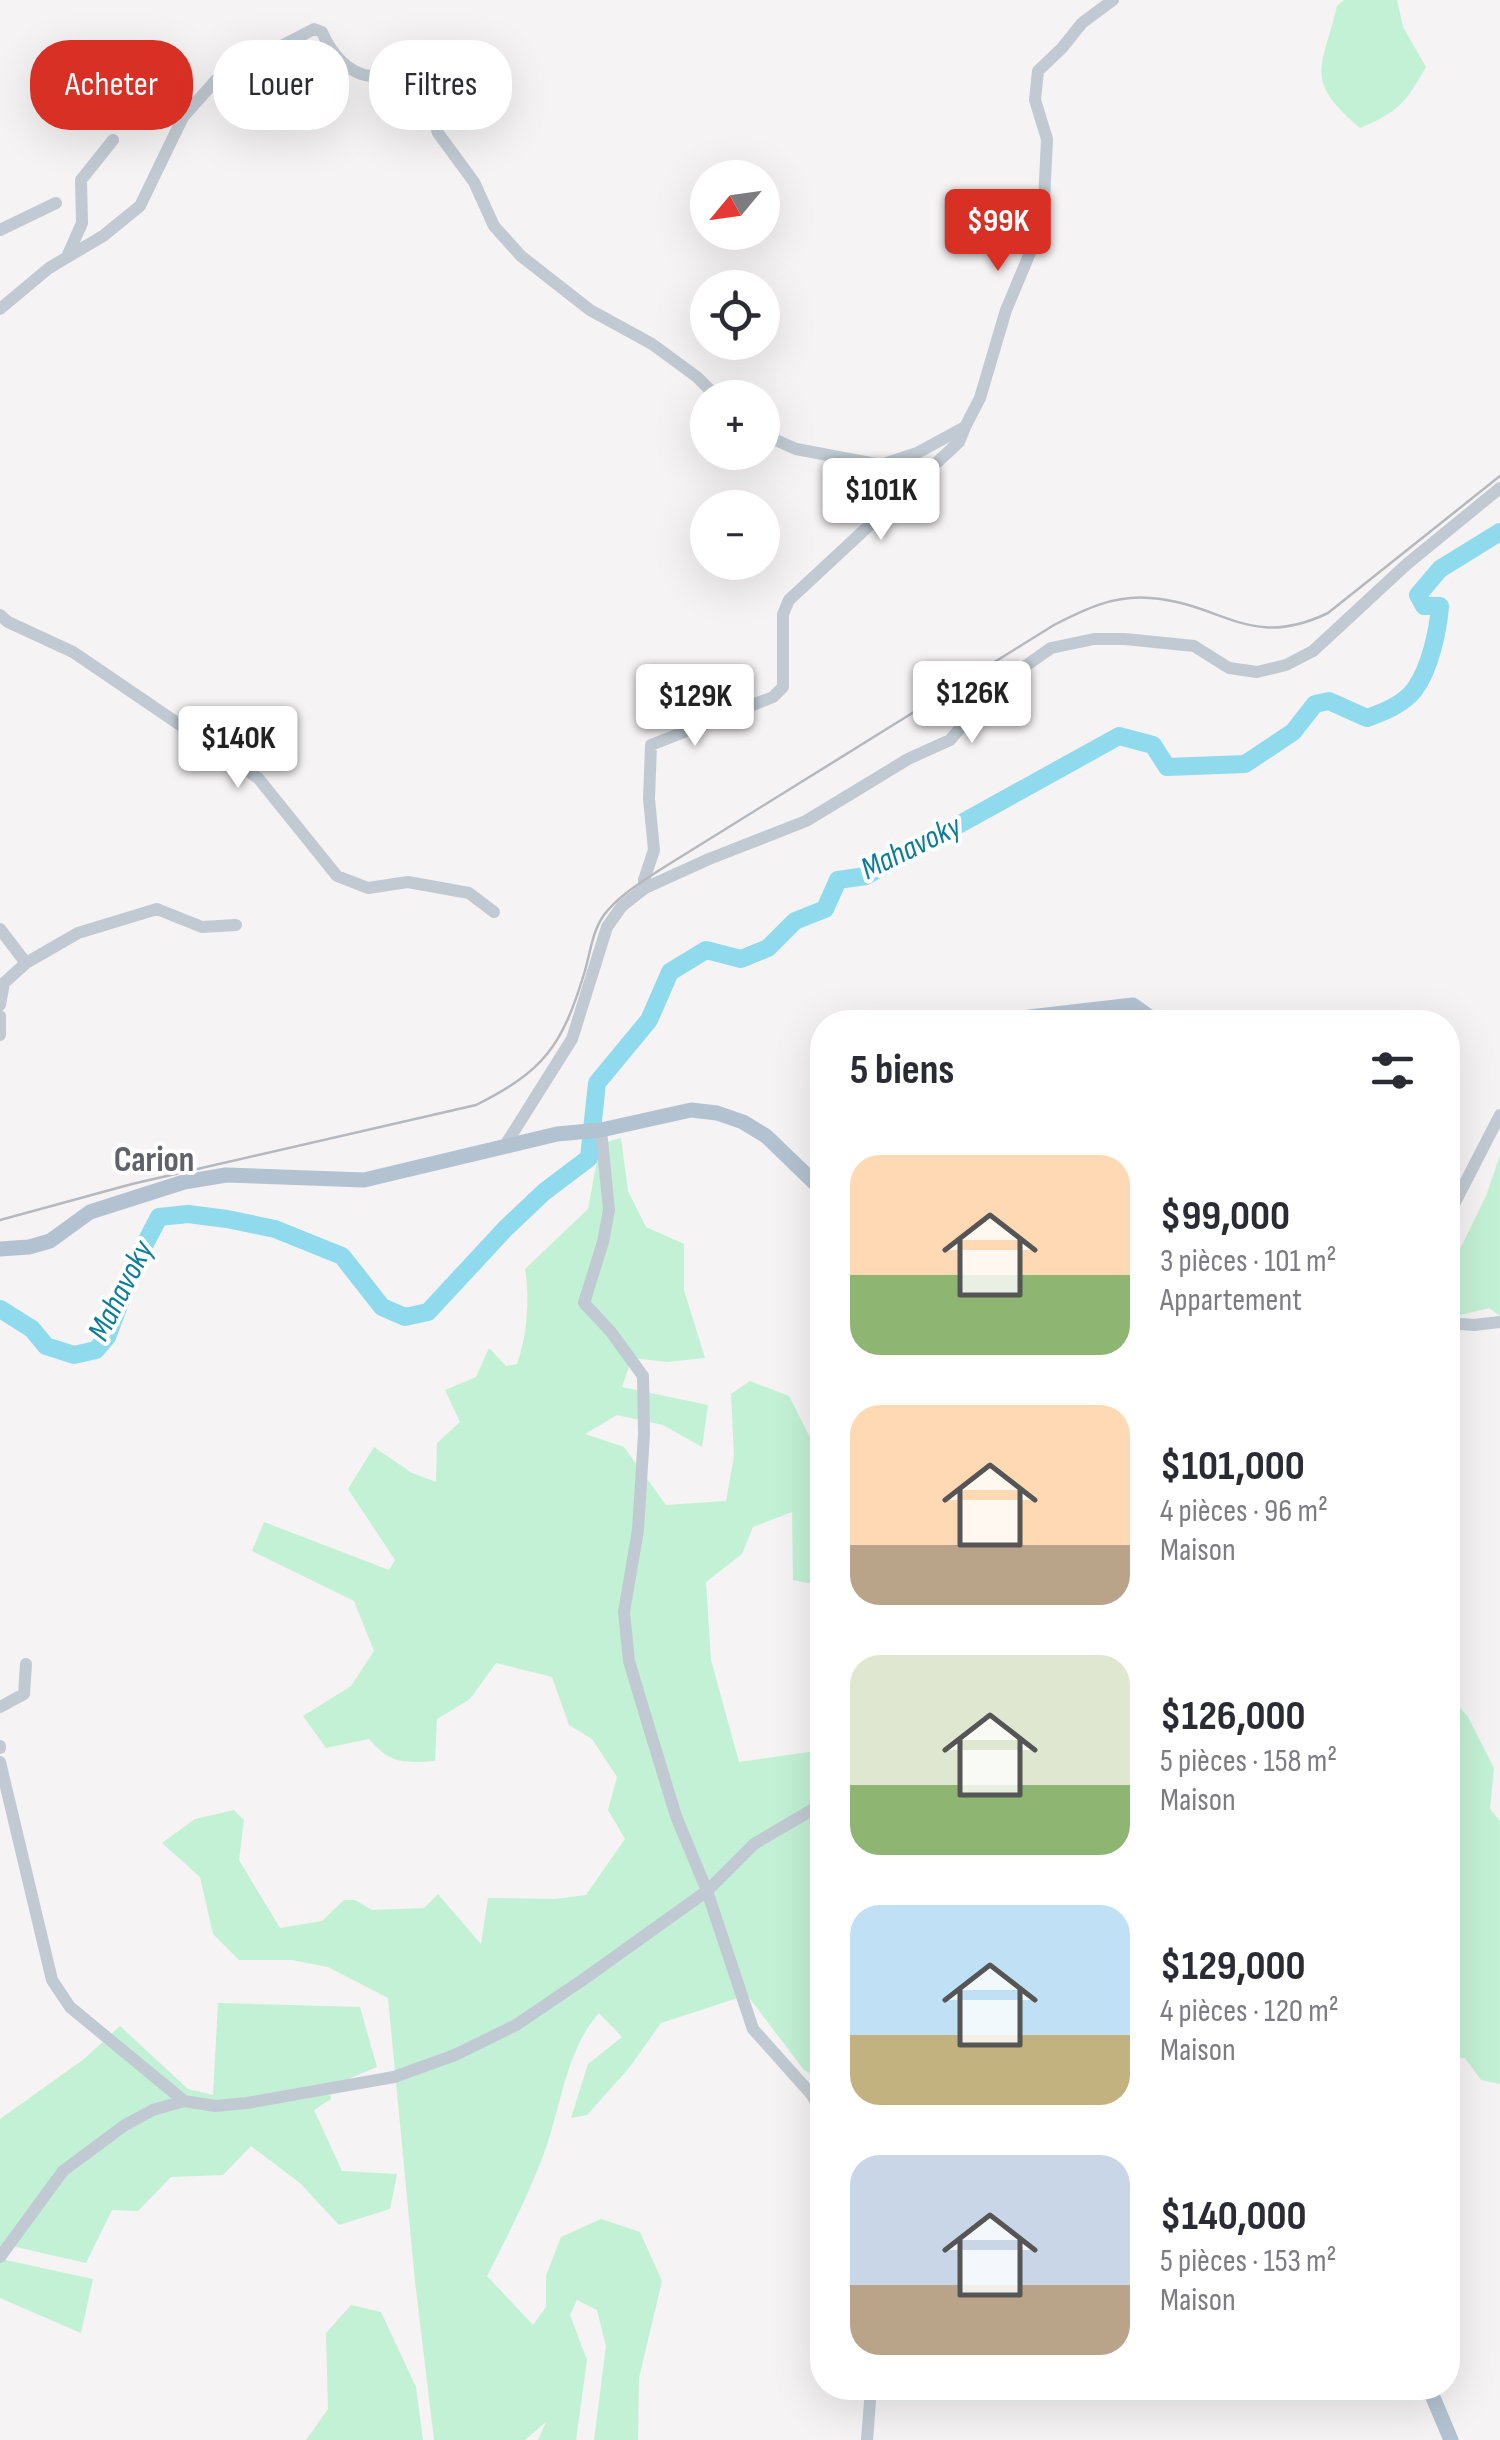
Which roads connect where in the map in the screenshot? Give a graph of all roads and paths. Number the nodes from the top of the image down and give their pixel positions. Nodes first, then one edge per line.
1 (1113, 0) edge
2 (113, 140) dead end
3 (56, 203) dead end
4 (0, 230) edge
5 (67, 257) junction
6 (0, 310) edge
7 (701, 380) edge
8 (965, 427) junction
9 (780, 442) edge
10 (1500, 488) edge
11 (0, 614) edge
12 (645, 888) junction
13 (494, 912) dead end
14 (236, 925) dead end
15 (0, 929) edge
16 (26, 963) junction
17 (0, 1004) edge
18 (1090, 1010) edge
19 (1140, 1010) edge
20 (0, 1016) edge
21 (0, 1035) edge
22 (1500, 1115) edge
23 (602, 1130) junction
24 (504, 1147) junction
25 (810, 1178) edge
26 (1460, 1193) edge
27 (0, 1249) edge
28 (1500, 1322) edge
29 (1460, 1323) edge
30 (26, 1664) dead end
31 (0, 1707) edge
32 (0, 1762) edge
33 (810, 1811) edge
34 (706, 1891) junction
35 (810, 2093) edge
36 (184, 2100) junction
37 (0, 2257) edge
38 (870, 2400) edge
39 (1434, 2400) edge
40 (867, 2440) edge
41 (1452, 2440) edge

1 - 8 street
2 - 5 street
3 - 4 street
5 - 6 street
5 - 7 street
8 - 9 street
8 - 12 street
10 - 12 street
11 - 13 street
12 - 24 street
14 - 16 street
15 - 16 street
16 - 17 street
18 - 19 main road
20 - 21 street
22 - 26 street
23 - 24 main road
23 - 25 main road
23 - 34 street
24 - 27 main road
28 - 29 street
30 - 31 street
32 - 36 street
33 - 34 street
34 - 35 street
34 - 36 street
36 - 37 street
38 - 40 street
39 - 41 main road

